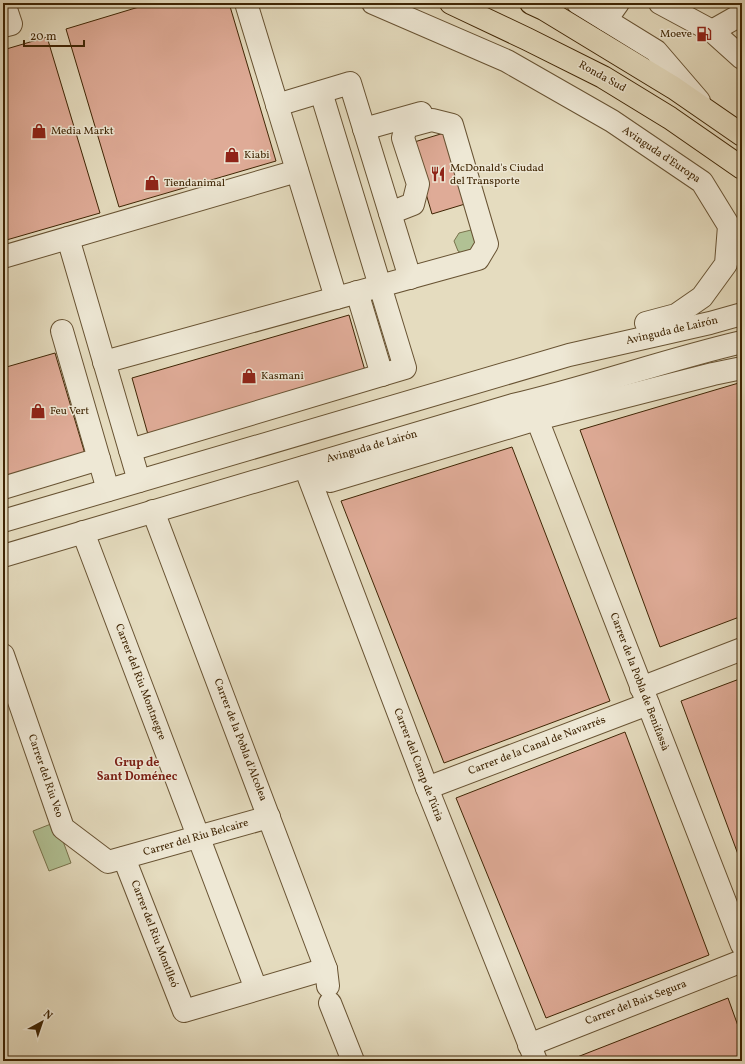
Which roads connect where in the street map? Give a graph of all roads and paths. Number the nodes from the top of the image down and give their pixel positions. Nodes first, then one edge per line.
1 (4, 3) edge
2 (246, 3) edge
3 (373, 3) edge
4 (451, 3) edge
5 (531, 3) edge
6 (578, 3) edge
7 (660, 3) edge
8 (612, 11) edge
9 (742, 14) edge
10 (3, 26) edge
11 (712, 31) junction
12 (742, 58) edge
13 (321, 92) junction
14 (277, 105) junction
15 (705, 108) junction
16 (432, 120) junction
17 (364, 129) junction
18 (742, 135) edge
19 (742, 168) edge
20 (297, 171) junction
21 (390, 213) junction
22 (68, 238) junction
23 (3, 257) edge
24 (410, 278) junction
25 (380, 286) junction
26 (357, 292) junction
27 (336, 298) junction
28 (742, 314) edge
29 (62, 331) dead end
30 (742, 342) edge
31 (568, 355) junction
32 (104, 362) junction
33 (742, 368) edge
34 (382, 375) junction
35 (562, 403) junction
36 (537, 419) junction
37 (130, 450) junction
38 (99, 459) junction
39 (305, 467) junction
40 (139, 481) junction
41 (3, 488) edge
42 (108, 490) junction
43 (152, 511) junction
44 (3, 521) edge
45 (83, 532) junction
46 (3, 556) edge
47 (742, 649) edge
48 (3, 655) edge
49 (644, 696) junction
50 (427, 788) junction
51 (269, 817) junction
52 (198, 837) junction
53 (124, 858) junction
54 (741, 940) edge
55 (742, 961) edge
56 (328, 986) junction
57 (256, 989) junction
58 (533, 1053) edge
59 (353, 1061) edge

1 - 10 street
2 - 14 street
3 - 31 street, Avinguda d'Europa
4 - 19 main road, Ronda Sud
5 - 15 main road
6 - 8 street
7 - 11 street
8 - 15 street
9 - 11 street
11 - 12 street
13 - 14 street
13 - 17 street
13 - 25 street
14 - 20 street
15 - 18 main road
16 - 17 street
16 - 21 street
16 - 24 street
17 - 21 street
20 - 22 street
20 - 27 street
21 - 24 street
22 - 23 street
22 - 32 street
24 - 25 street
25 - 26 street
25 - 34 street
26 - 27 street
26 - 34 street
27 - 32 street
28 - 31 street, Avinguda de Lairón
29 - 38 street
30 - 35 street, Avinguda de Lairón
31 - 40 street, Avinguda de Lairón
32 - 37 street
33 - 35 street, Avinguda de Lairón
34 - 37 street
35 - 36 street, Avinguda de Lairón
35 - 39 street, Avinguda de Lairón
36 - 39 street, Avinguda de Lairón
36 - 49 street, Carrer de la Pobla de Benifassà
37 - 40 street
38 - 41 street
38 - 42 street
39 - 43 street, Avinguda de Lairón
39 - 50 street, Carrer del Camp de Túria
40 - 42 street, Avinguda de Lairón
42 - 44 street, Avinguda de Lairón
43 - 45 street, Avinguda de Lairón
43 - 51 street, Carrer de la Pobla d'Alcolea
45 - 46 street, Avinguda de Lairón
45 - 52 street, Carrer del Riu Montnegre
47 - 49 street, Carrer de la Canal de Navarrés
48 - 53 street, Carrer del Riu Veo
49 - 50 street, Carrer de la Canal de Navarrés
49 - 54 street, Carrer de la Pobla de Benifassà
50 - 58 street, Carrer del Camp de Túria
51 - 52 street, Carrer del Riu Belcaire
51 - 56 street, Carrer de la Pobla d'Alcolea
52 - 53 street, Carrer del Riu Belcaire
52 - 57 street, Carrer del Riu Montnegre
53 - 57 street, Carrer del Riu Montlleó
55 - 58 street, Carrer del Baix Segura
56 - 57 street
56 - 59 street, Carrer de la Pobla d'Alcolea

